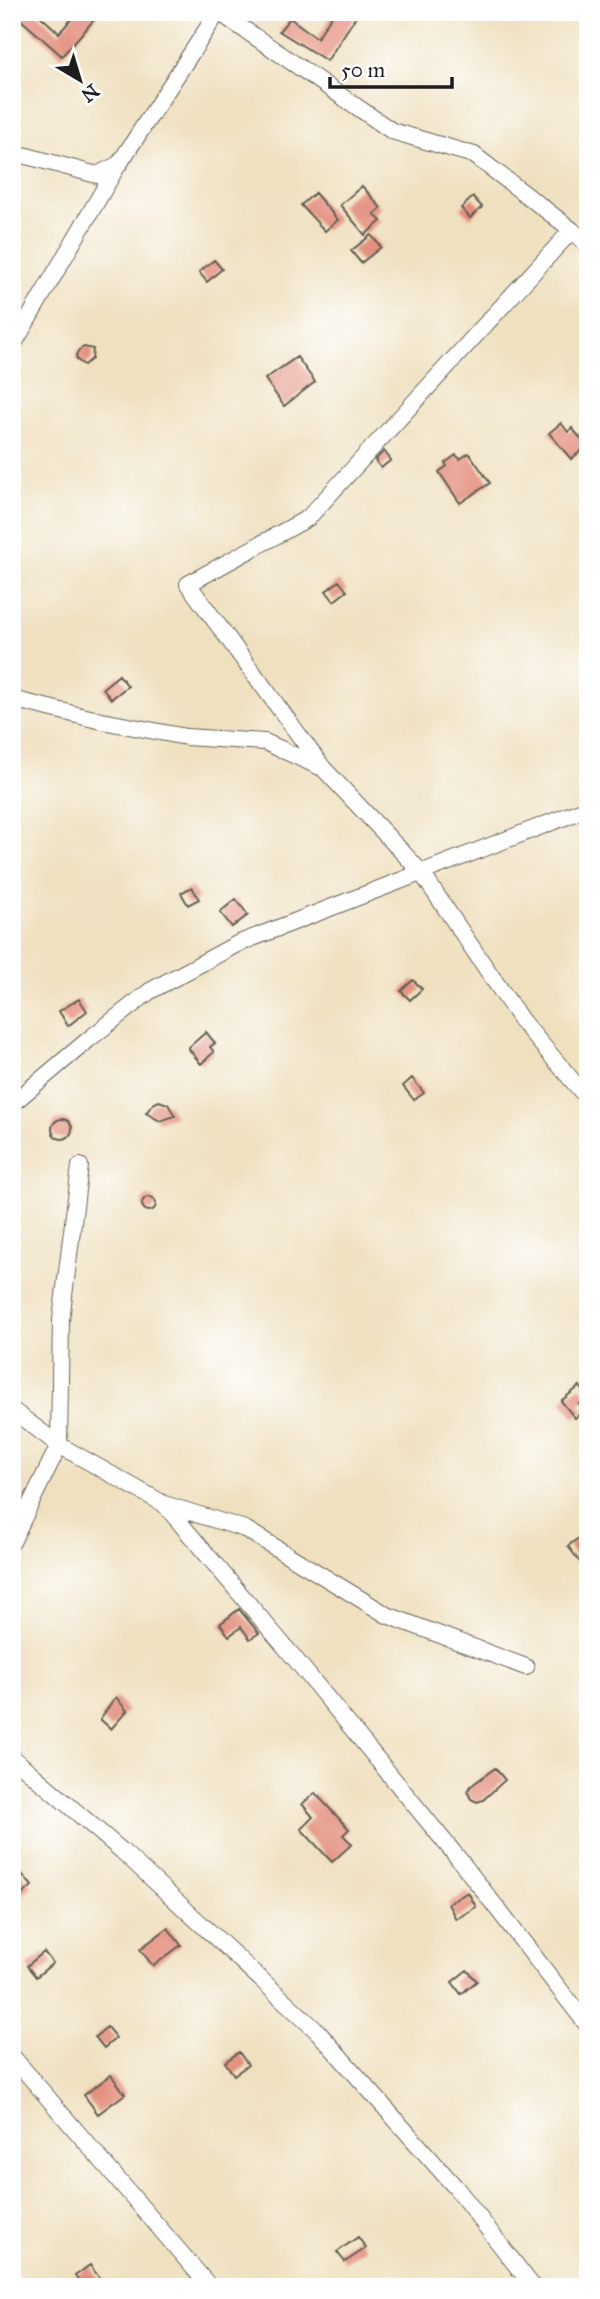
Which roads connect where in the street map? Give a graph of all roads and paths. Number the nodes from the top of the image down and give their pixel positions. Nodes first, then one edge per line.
1 (218, 12) edge
2 (12, 152) edge
3 (118, 164) junction
4 (572, 230) junction
5 (588, 246) edge
6 (12, 347) edge
7 (12, 699) edge
8 (323, 768) junction
9 (588, 808) edge
10 (421, 872) junction
11 (588, 1099) edge
12 (12, 1104) edge
13 (80, 1166) dead end
14 (12, 1410) edge
15 (59, 1445) junction
16 (164, 1503) junction
17 (12, 1542) edge
18 (526, 1667) dead end
19 (12, 1757) edge
20 (588, 2026) edge
21 (12, 2056) edge
22 (210, 2287) edge
23 (533, 2287) edge

1 - 3 street
1 - 4 street
2 - 3 street
3 - 6 street
4 - 5 street
4 - 8 street
7 - 8 street
8 - 10 street
9 - 10 street
10 - 11 street
10 - 12 street
13 - 15 street
14 - 15 street
15 - 16 street
15 - 17 street
16 - 18 street
16 - 20 street
19 - 23 street
21 - 22 street

